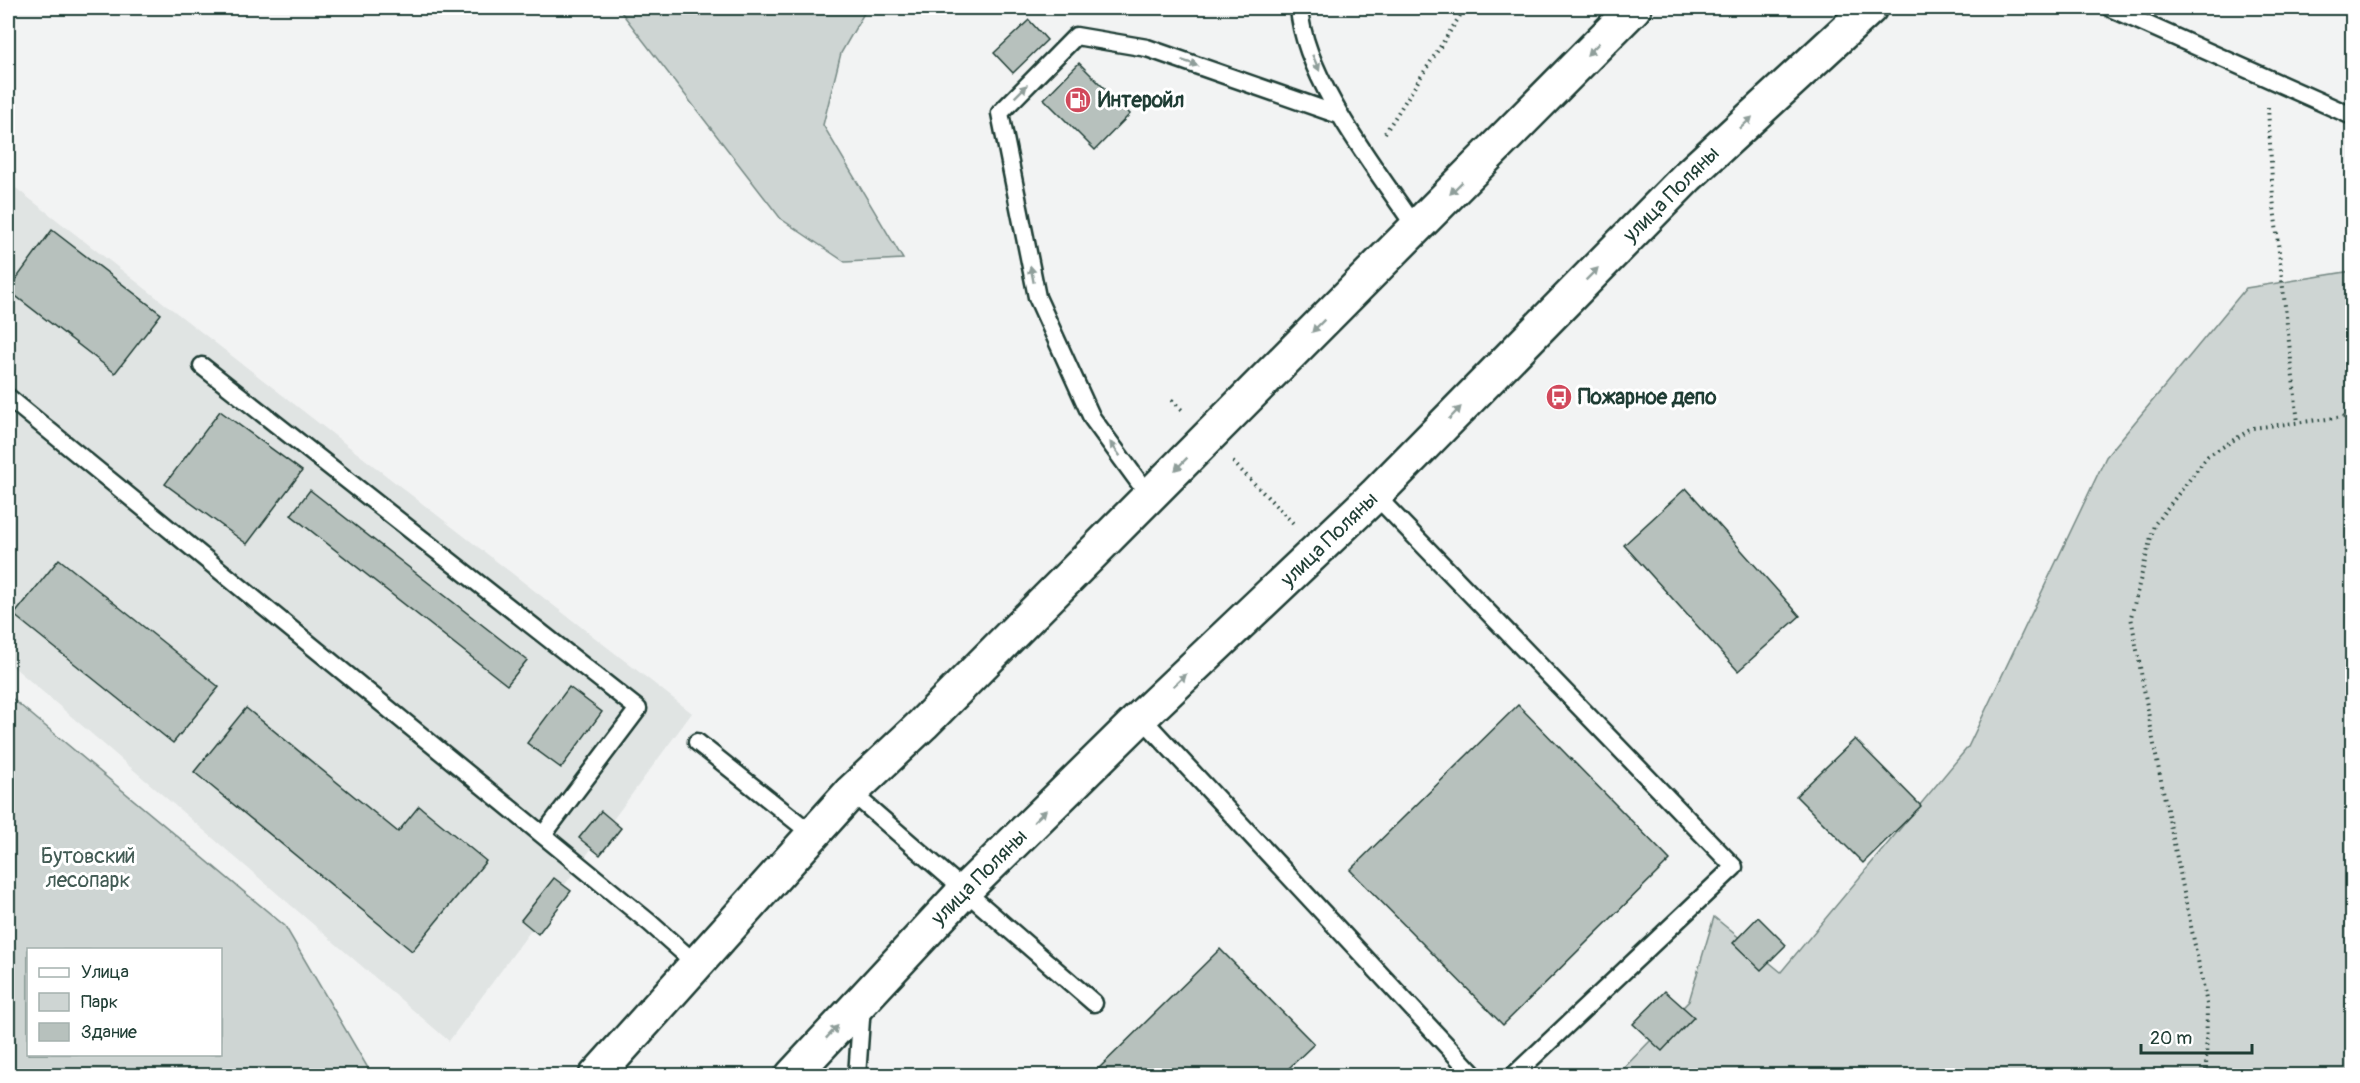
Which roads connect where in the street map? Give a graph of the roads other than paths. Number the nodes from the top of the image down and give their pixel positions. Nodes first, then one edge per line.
1 (1299, 8) edge
2 (1634, 8) edge
3 (1870, 8) edge
4 (2109, 8) edge
5 (1339, 115) junction
6 (2352, 116) edge
7 (1416, 228) junction
8 (202, 366) dead end
9 (8, 397) edge
10 (1375, 495) junction
11 (1149, 496) junction
12 (1141, 717) junction
13 (697, 742) dead end
14 (851, 792) junction
15 (812, 834) junction
16 (543, 835) junction
17 (965, 890) junction
18 (695, 963) junction
19 (862, 999) junction
20 (1094, 1004) dead end
21 (596, 1076) edge
22 (792, 1076) edge
23 (856, 1076) edge
24 (1475, 1076) edge
25 (1513, 1076) edge

1 -> 5 lane
2 -> 7 main road
10 -> 3 main road, улица Поляны
4 - 6 lane
5 - 7 lane
11 -> 5 lane
7 -> 11 main road
8 - 16 lane
9 - 16 lane
12 -> 10 main road, улица Поляны
10 - 25 lane
11 - 14 main road
17 -> 12 main road, улица Поляны
12 - 24 lane
13 - 15 lane
14 - 15 main road
14 - 17 lane
15 - 18 main road
16 - 18 lane
17 - 19 main road, улица Поляны
17 - 20 lane
18 - 21 main road
22 -> 19 main road, улица Поляны
19 - 23 lane

